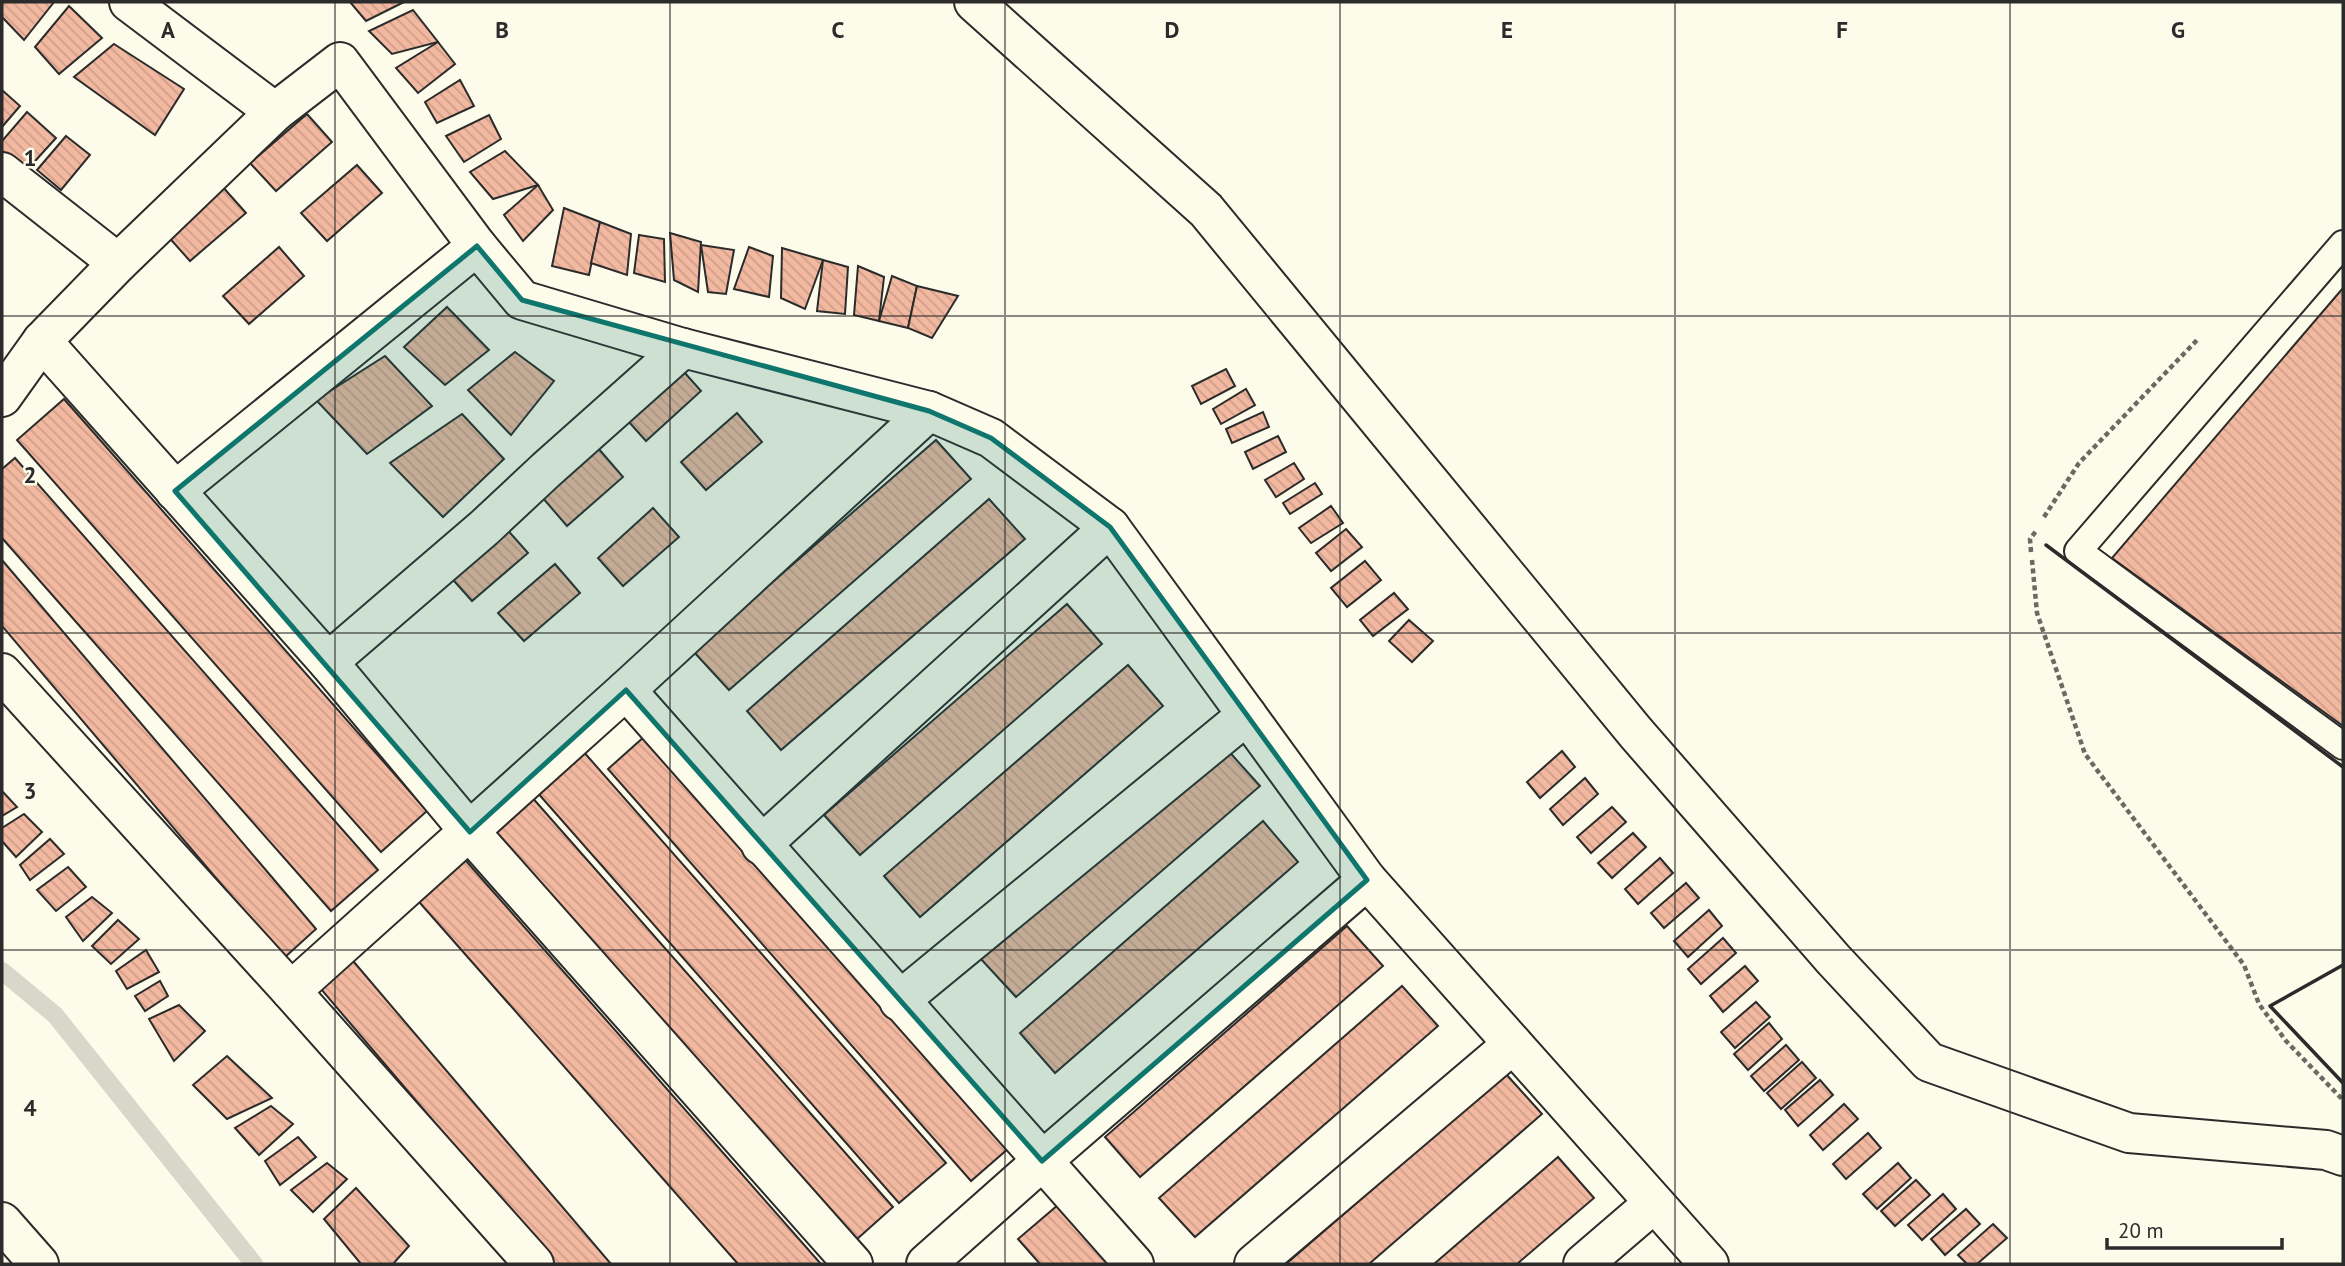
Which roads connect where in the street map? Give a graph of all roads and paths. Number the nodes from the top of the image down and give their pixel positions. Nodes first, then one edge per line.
1 (129, 2) edge
2 (974, 2) edge
3 (275, 112) junction
4 (2, 173) edge
5 (2343, 244) edge
6 (477, 246) junction
7 (118, 263) junction
8 (2200, 336) dead end
9 (42, 341) junction
10 (683, 348) junction
11 (2, 397) edge
12 (929, 411) junction
13 (175, 491) junction
14 (1110, 527) junction
15 (328, 662) junction
16 (2, 673) edge
17 (626, 690) junction
18 (1247, 716) junction
19 (2343, 746) edge
20 (470, 832) junction
21 (761, 845) junction
22 (1367, 880) junction
23 (291, 991) junction
24 (899, 1001) junction
25 (1513, 1044) junction
26 (2343, 1100) edge
27 (2343, 1156) edge
28 (1042, 1161) junction
29 (1654, 1203) junction
30 (2, 1222) edge
31 (39, 1264) edge
32 (534, 1264) edge
33 (853, 1264) edge
34 (926, 1264) edge
35 (1133, 1264) edge
36 (1254, 1264) edge
37 (1583, 1264) edge
38 (1709, 1264) edge

1 - 3 street
2 - 27 street
3 - 6 street
3 - 7 street
4 - 7 street
5 - 19 lane
6 - 10 street
6 - 13 street
7 - 9 street
8 - 26 path
9 - 11 street
9 - 13 street
10 - 12 street
10 - 15 street
12 - 14 street
12 - 17 street
13 - 15 street
14 - 18 street
14 - 21 street
15 - 20 street
16 - 23 street
17 - 20 street
17 - 21 street
18 - 22 street
18 - 24 street
20 - 23 street
20 - 33 street
21 - 24 street
22 - 25 street
22 - 28 street
23 - 32 street
24 - 28 street
25 - 29 street
25 - 36 street
28 - 34 street
28 - 35 street
29 - 37 street
29 - 38 street
30 - 31 street

